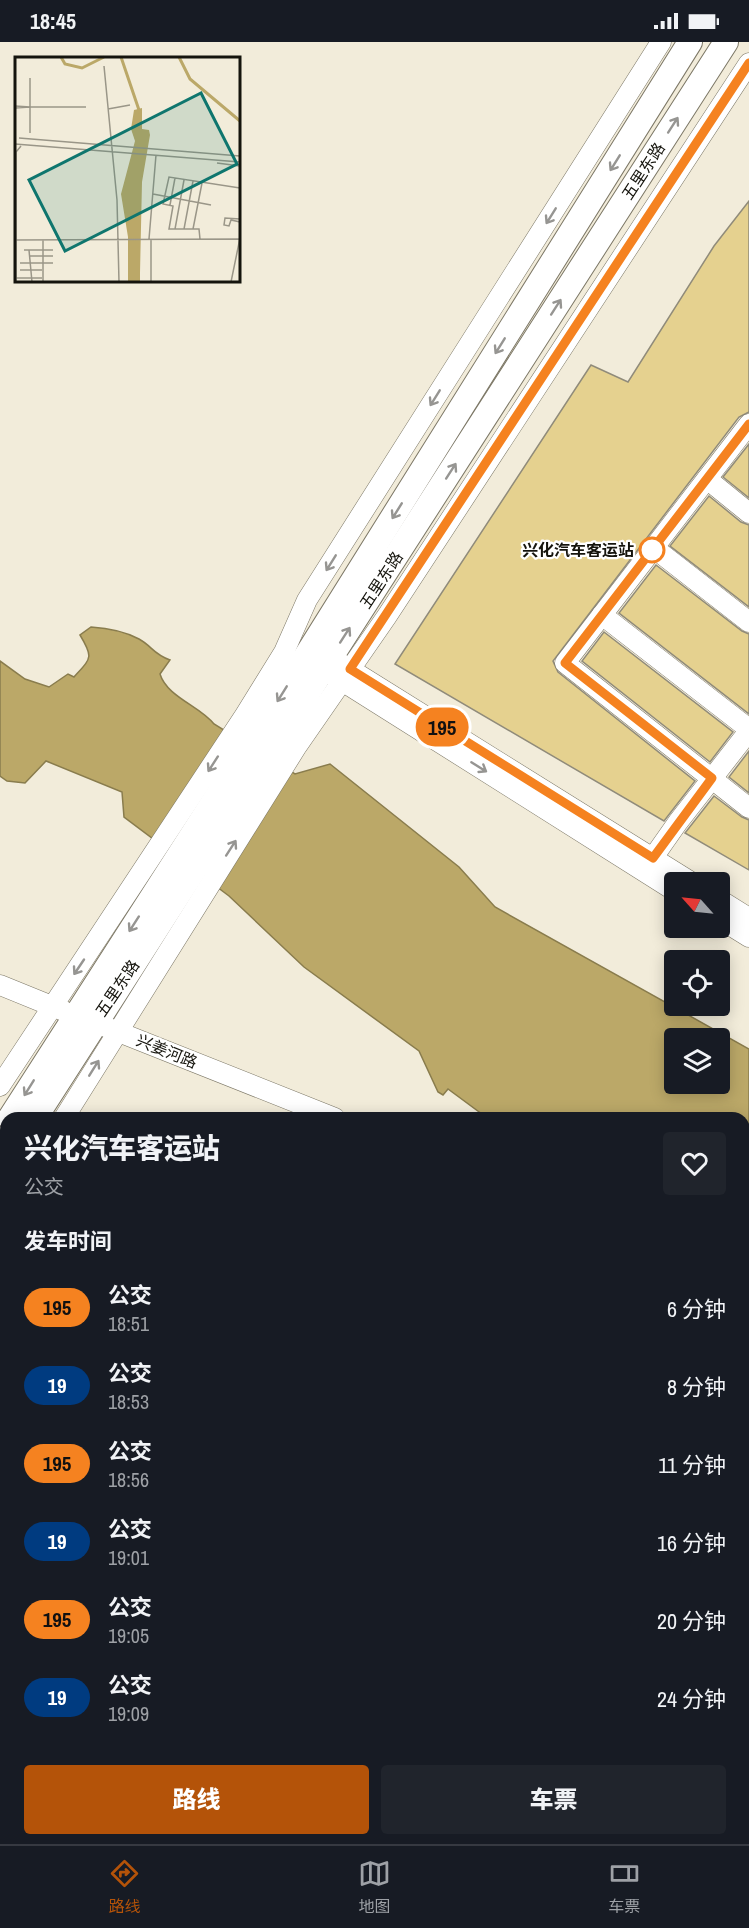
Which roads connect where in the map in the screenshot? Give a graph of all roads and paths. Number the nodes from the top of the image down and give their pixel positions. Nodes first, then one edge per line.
1 (661, 42) edge
2 (690, 42) edge
3 (726, 42) edge
4 (749, 63) edge
5 (749, 424) edge
6 (707, 479) junction
7 (749, 513) edge
8 (654, 548) junction
9 (602, 615) junction
10 (749, 622) edge
11 (336, 669) junction
12 (749, 730) edge
13 (271, 731) junction
14 (712, 778) junction
15 (749, 808) edge
16 (648, 864) junction
17 (667, 872) edge
18 (664, 880) edge
19 (174, 881) junction
20 (730, 906) edge
21 (749, 918) edge
22 (730, 925) edge
23 (749, 937) edge
24 (0, 985) edge
25 (74, 1015) junction
26 (117, 1032) junction
27 (0, 1086) edge
28 (14, 1112) edge
29 (37, 1112) edge
30 (68, 1112) edge
31 (319, 1112) edge

1 -> 13 street
2 -> 13 main road, 五里东路
11 -> 3 main road, 五里东路
4 - 11 street
5 - 6 street
6 - 7 street
6 - 8 street
8 - 9 street
8 - 10 street
9 - 12 street
9 - 14 street
11 - 13 main road, 五里东路
11 - 16 street
12 - 14 street
13 - 19 main road, 五里东路
13 -> 19 street
14 - 15 street
14 - 16 street
16 - 17 street
16 - 18 street
19 - 25 main road, 五里东路
19 -> 25 street
19 - 26 street
20 - 21 street
22 - 23 street
24 - 25 street, 兴姜河路
25 - 26 street, 兴姜河路
25 - 27 street
25 -> 28 main road, 五里东路
25 - 29 main road, 五里东路
30 -> 26 street
26 - 31 street, 兴姜河路

